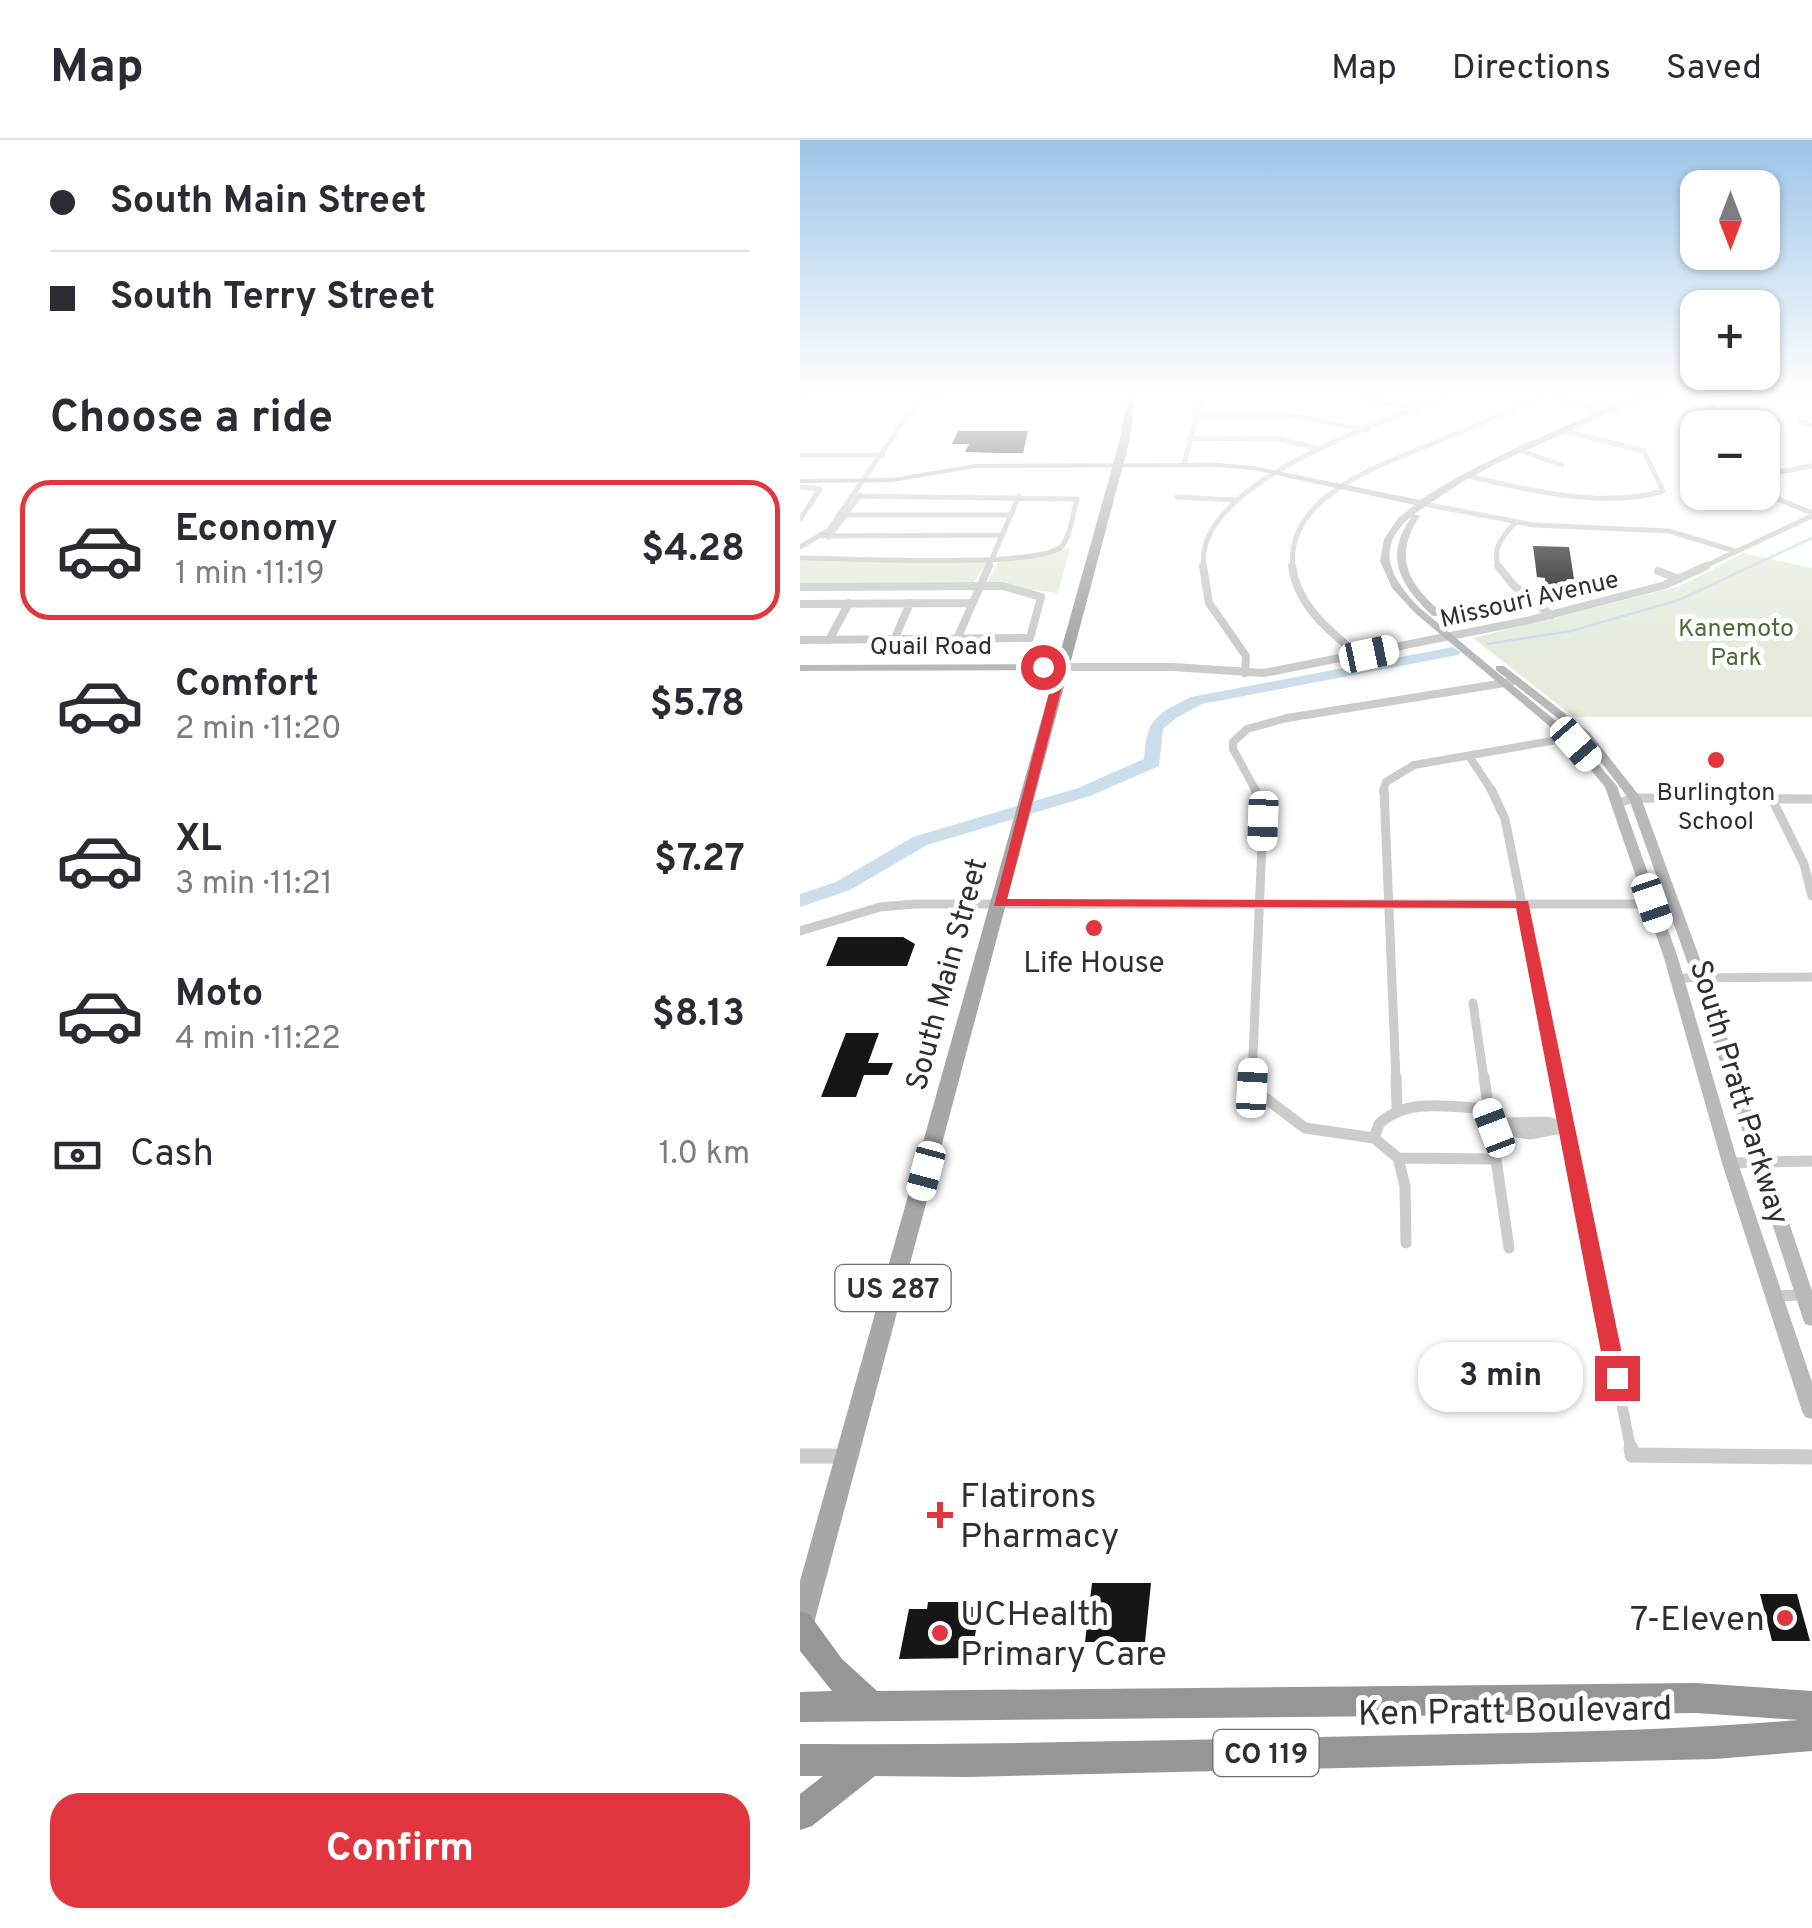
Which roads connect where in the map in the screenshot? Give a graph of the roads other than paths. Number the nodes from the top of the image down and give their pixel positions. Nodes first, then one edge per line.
1 (867, 477) edge
2 (911, 477) edge
3 (1114, 477) edge
4 (1264, 477) edge
5 (1297, 477) edge
6 (1363, 477) edge
7 (1474, 477) edge
8 (1476, 477) edge
9 (1657, 477) edge
10 (865, 481) junction
11 (800, 484) edge
12 (1342, 487) junction
13 (855, 496) junction
14 (1018, 496) junction
15 (1177, 497) dead end
16 (1234, 500) junction
17 (1780, 500) edge
18 (1424, 504) junction
19 (843, 515) junction
20 (1011, 515) junction
21 (1812, 515) edge
22 (800, 518) edge
23 (1515, 522) junction
24 (1003, 535) junction
25 (828, 536) junction
26 (801, 550) edge
27 (1735, 551) junction
28 (994, 558) junction
29 (1658, 571) dead end
30 (1680, 579) junction
31 (979, 586) junction
32 (800, 587) edge
33 (848, 603) junction
34 (910, 603) junction
35 (800, 604) edge
36 (972, 604) junction
37 (1551, 615) junction
38 (1456, 635) junction
39 (957, 639) junction
40 (800, 640) edge
41 (829, 640) junction
42 (894, 640) junction
43 (1359, 656) junction
44 (1062, 667) junction
45 (800, 668) edge
46 (1245, 673) junction
47 (1511, 682) junction
48 (1586, 736) junction
49 (1570, 738) junction
50 (1469, 756) junction
51 (1636, 798) junction
52 (1812, 799) edge
53 (1772, 800) junction
54 (1618, 803) junction
55 (1812, 896) edge
56 (999, 903) junction
57 (1260, 903) junction
58 (1391, 903) junction
59 (1652, 903) junction
60 (1522, 904) junction
61 (1674, 904) junction
62 (800, 931) edge
63 (1812, 977) edge
64 (1677, 978) junction
65 (1700, 978) junction
66 (1474, 1003) dead end
67 (1397, 1108) junction
68 (1487, 1109) junction
69 (1567, 1127) junction
70 (1494, 1128) junction
71 (1374, 1138) junction
72 (1398, 1158) junction
73 (1494, 1160) junction
74 (1759, 1161) junction
75 (1812, 1161) edge
76 (1730, 1164) junction
77 (1406, 1243) dead end
78 (1509, 1248) dead end
79 (1808, 1295) edge
80 (1773, 1296) junction
81 (1812, 1319) edge
82 (1812, 1411) edge
83 (800, 1456) edge
84 (846, 1456) junction
85 (1812, 1457) edge
86 (800, 1626) edge
87 (873, 1706) junction
88 (1812, 1706) edge
89 (800, 1707) edge
90 (1812, 1735) edge
91 (800, 1760) edge
92 (870, 1760) junction
93 (800, 1814) edge

1 - 10 street
2 - 10 street
3 - 44 main road, South Main Street / US 287
4 - 16 street
5 - 12 street
6 - 12 street
7 - 18 street, South Pratt Parkway
8 - 9 street
10 - 11 street
10 - 13 street
11 - 22 street
12 - 18 street
12 - 43 street
13 - 14 street
13 - 19 street
14 - 20 street
14 - 28 street
15 - 16 street
16 - 46 street
17 - 21 street
18 - 23 street
18 - 38 street, South Pratt Parkway
19 - 20 street
19 - 25 street
20 - 24 street
21 - 27 street, Missouri Avenue
23 - 27 street
23 - 37 street
24 - 25 street
24 - 28 street
25 - 26 street
26 - 28 street
27 - 30 street, Missouri Avenue
28 - 31 street
29 - 30 street
30 - 37 street, Missouri Avenue
31 - 32 street
31 - 36 street
31 - 39 street
33 - 34 street
33 - 35 street
33 - 41 street
34 - 36 street
34 - 42 street
36 - 39 street
37 - 38 street, Missouri Avenue
38 - 43 street, Missouri Avenue
38 - 47 street, South Pratt Parkway
39 - 42 street
40 - 41 street
41 - 42 street
43 - 46 street, Missouri Avenue
44 - 45 street, Quail Road
44 - 46 street, Missouri Avenue
44 - 56 main road, South Main Street / US 287
47 - 48 street, South Pratt Parkway
47 - 49 street, South Pratt Parkway
47 - 57 street
48 - 49 street
48 - 51 street, South Pratt Parkway
49 - 50 street
49 - 54 street, South Pratt Parkway
50 - 58 street
50 - 60 street
51 - 53 street
51 - 54 street
51 - 61 street, South Pratt Parkway
52 - 53 street
53 - 55 street
54 - 59 street, South Pratt Parkway
56 - 57 street
56 - 62 street
56 - 84 main road, South Main Street / US 287
57 - 58 street
57 - 71 street
58 - 60 street
58 - 67 street
59 - 60 street
59 - 61 street
59 - 64 street, South Pratt Parkway
60 - 69 street
61 - 65 street, South Pratt Parkway
63 - 65 street
64 - 65 street
64 - 76 street, South Pratt Parkway
65 - 74 street, South Pratt Parkway
66 - 68 street
67 - 68 street
67 - 71 street
68 - 70 street
69 - 70 street
69 - 85 street
70 - 73 street
71 - 72 street
72 - 73 street
72 - 77 street
73 - 78 street
74 - 75 street
74 - 76 street
74 - 79 street, South Pratt Parkway
76 - 80 street, South Pratt Parkway
79 - 80 street
79 - 81 street, South Pratt Parkway
80 - 82 street, South Pratt Parkway
83 - 84 street
84 - 86 main road, South Main Street / US 287
86 - 87 highway
87 - 88 highway, Ken Pratt Boulevard / CO 119
87 - 89 highway, Ken Pratt Boulevard / CO 119
90 - 92 highway, Ken Pratt Boulevard / CO 119
91 - 92 highway, Ken Pratt Boulevard / CO 119
92 - 93 highway

